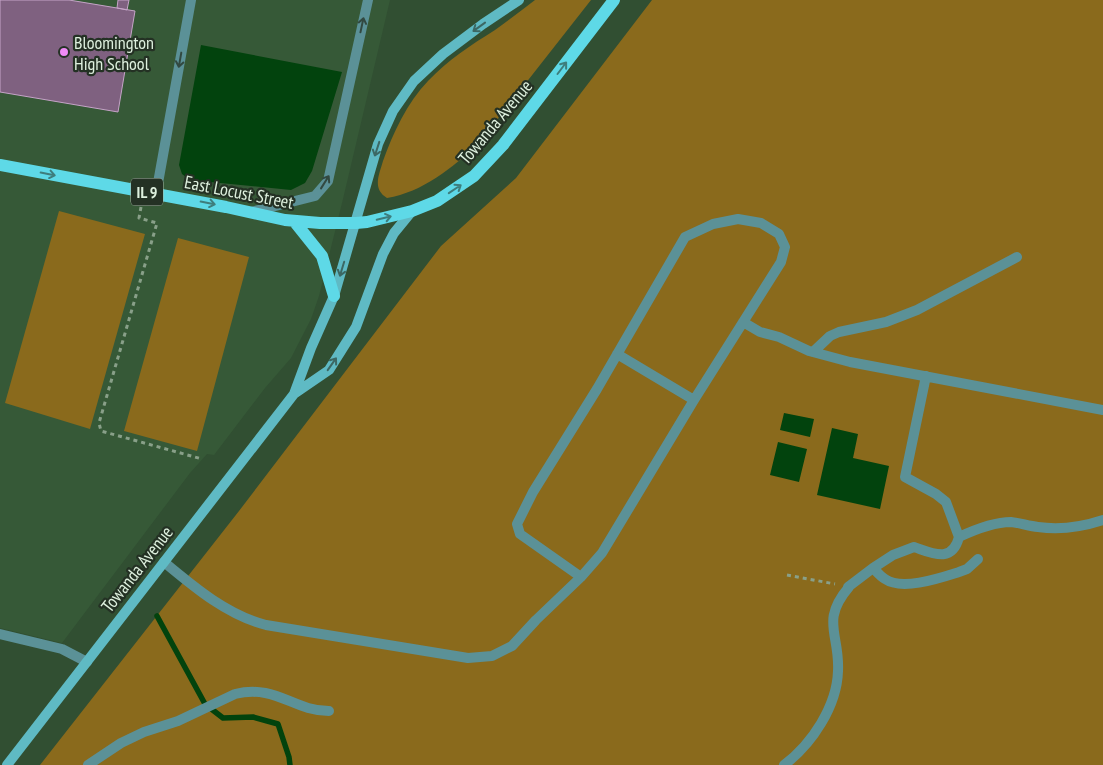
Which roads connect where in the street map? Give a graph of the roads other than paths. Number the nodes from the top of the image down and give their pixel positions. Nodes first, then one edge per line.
1 (191, 0) edge
2 (368, 0) edge
3 (520, 0) edge
4 (614, 0) edge
5 (0, 165) edge
6 (156, 194) junction
7 (412, 211) junction
8 (250, 212) junction
9 (294, 221) junction
10 (356, 223) junction
11 (1017, 256) dead end
12 (334, 296) junction
13 (744, 322) junction
14 (813, 352) junction
15 (618, 354) junction
16 (926, 376) junction
17 (294, 394) junction
18 (694, 400) junction
19 (1103, 410) edge
20 (1103, 520) edge
21 (958, 537) junction
22 (978, 559) dead end
23 (164, 562) junction
24 (873, 568) junction
25 (581, 577) junction
26 (0, 634) edge
27 (87, 662) junction
28 (328, 711) dead end
29 (7, 765) edge
30 (88, 765) edge
31 (784, 765) edge

1 -> 6 lane
8 -> 2 lane
3 -> 10 main road, Towanda Avenue
7 -> 4 main road, Towanda Avenue / IL 9
5 -> 6 main road, East Locust Street / IL 9
6 -> 8 main road, East Locust Street / IL 9
10 -> 7 main road, East Locust Street / IL 9
17 -> 7 main road, Towanda Avenue
8 - 9 main road, East Locust Street / IL 9
9 - 10 main road, East Locust Street / IL 9
9 - 12 main road
10 -> 12 main road, Towanda Avenue
11 - 14 lane
12 - 17 main road, Towanda Avenue
13 - 14 lane
13 - 15 lane
13 - 18 lane
14 - 16 lane
15 - 18 lane
15 - 25 lane
16 - 19 lane
16 - 21 lane
17 - 23 main road, Towanda Avenue
18 - 25 lane
20 - 21 lane
21 - 24 lane
22 - 24 lane
23 - 25 lane
23 - 27 main road, Towanda Avenue
24 - 31 lane
26 - 27 lane
27 - 29 main road, Towanda Avenue
28 - 30 lane

